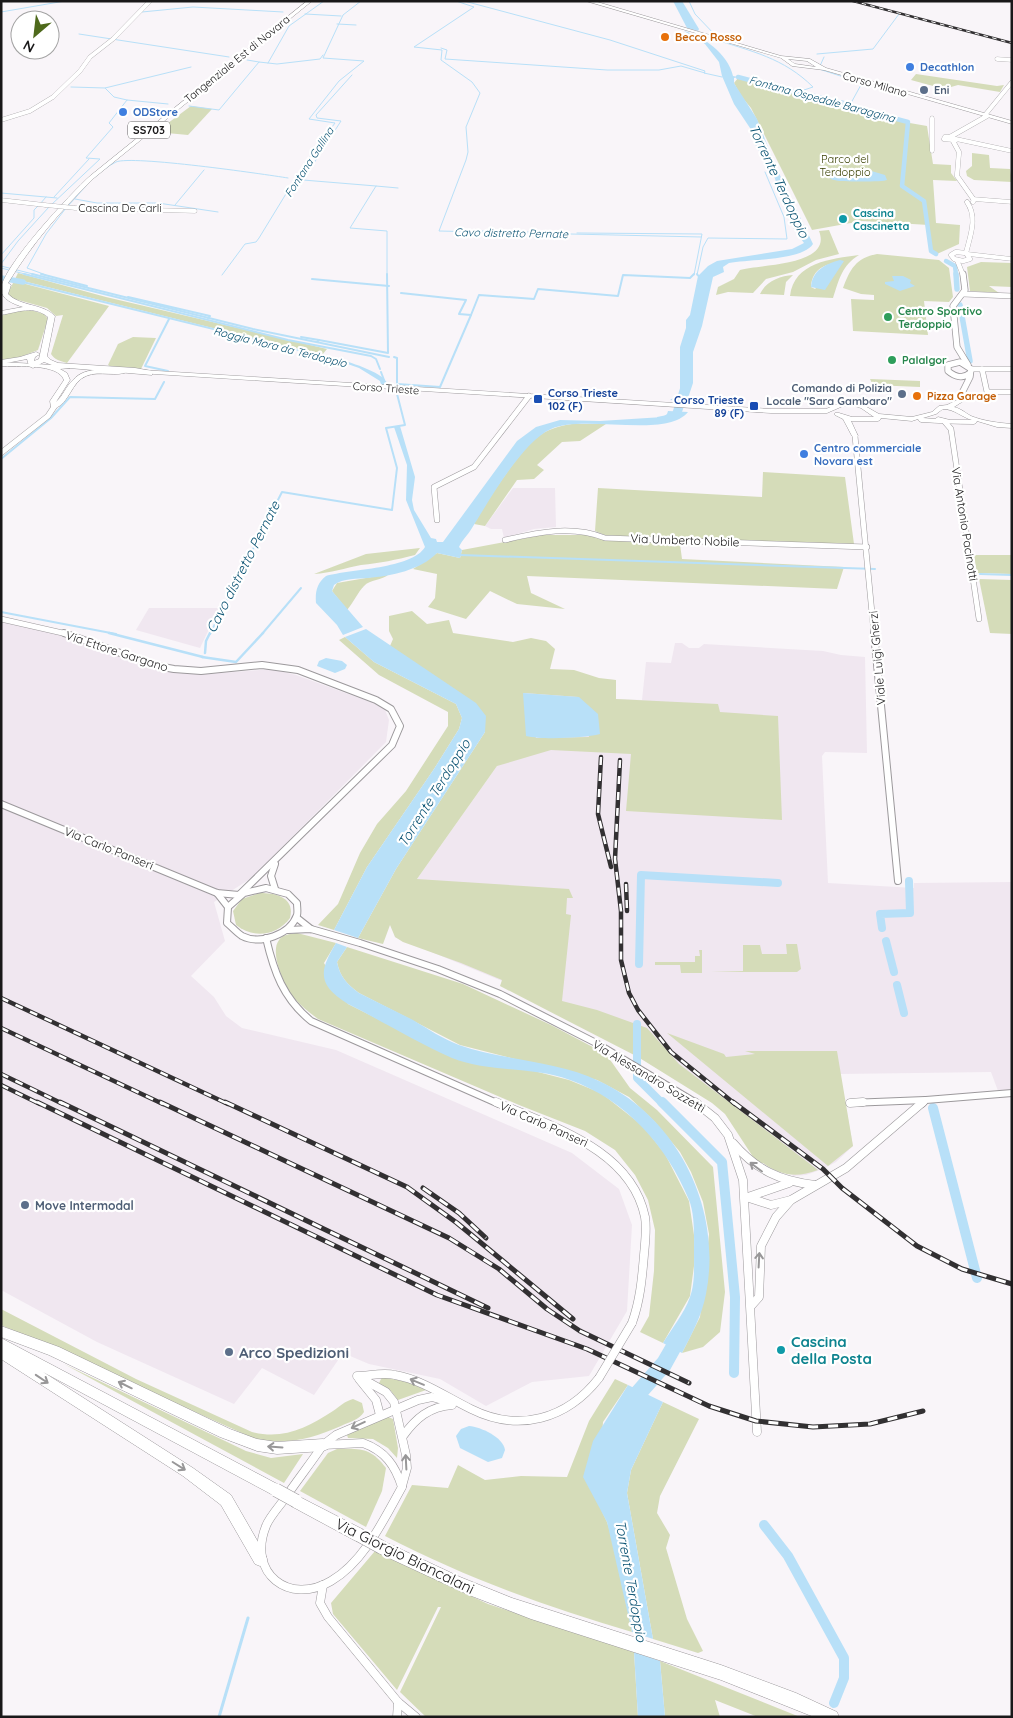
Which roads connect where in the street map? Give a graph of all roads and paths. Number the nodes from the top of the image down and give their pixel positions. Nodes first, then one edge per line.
1 (150, 1) edge
2 (304, 1) edge
3 (311, 1) edge
4 (588, 1) edge
5 (781, 57) junction
6 (796, 59) junction
7 (997, 59) dead end
8 (1012, 60) edge
9 (790, 62) junction
10 (809, 64) junction
11 (1012, 82) edge
12 (986, 115) junction
13 (932, 118) dead end
14 (1, 120) edge
15 (1012, 123) edge
16 (953, 140) junction
17 (972, 144) junction
18 (932, 151) dead end
19 (1012, 151) edge
20 (958, 152) junction
21 (1, 200) edge
22 (970, 200) junction
23 (1012, 202) edge
24 (195, 211) dead end
25 (966, 245) junction
26 (959, 252) junction
27 (967, 257) junction
28 (1012, 259) edge
29 (957, 260) junction
30 (15, 266) junction
31 (962, 268) junction
32 (6, 281) edge
33 (1, 290) edge
34 (963, 294) junction
35 (1012, 296) edge
36 (46, 312) junction
37 (1, 313) edge
38 (46, 342) junction
39 (957, 347) junction
40 (32, 356) junction
41 (44, 357) junction
42 (2, 363) edge
43 (948, 365) junction
44 (33, 366) junction
45 (49, 366) junction
46 (78, 368) junction
47 (970, 369) junction
48 (982, 369) junction
49 (1012, 369) edge
50 (126, 371) junction
51 (149, 373) junction
52 (949, 373) junction
53 (1012, 392) edge
54 (529, 396) junction
55 (962, 396) junction
56 (54, 407) junction
57 (948, 407) junction
58 (837, 411) junction
59 (934, 412) junction
60 (864, 415) junction
61 (846, 418) junction
62 (958, 420) junction
63 (943, 421) junction
64 (1012, 426) edge
65 (855, 436) junction
66 (1, 453) edge
67 (436, 520) dead end
68 (505, 540) dead end
69 (867, 547) junction
70 (1, 619) edge
71 (979, 619) dead end
72 (1, 804) edge
73 (284, 853) junction
74 (898, 881) dead end
75 (275, 888) junction
76 (217, 892) junction
77 (239, 895) junction
78 (228, 907) junction
79 (297, 918) junction
80 (311, 929) junction
81 (288, 930) junction
82 (266, 938) junction
83 (1012, 1093) edge
84 (926, 1100) junction
85 (850, 1103) dead end
86 (730, 1140) junction
87 (789, 1183) junction
88 (817, 1185) junction
89 (746, 1197) junction
90 (791, 1200) junction
91 (751, 1306) junction
92 (1, 1331) edge
93 (1, 1343) edge
94 (1, 1352) edge
95 (357, 1376) junction
96 (460, 1404) junction
97 (396, 1408) junction
98 (380, 1415) junction
99 (757, 1432) dead end
100 (403, 1436) junction
101 (323, 1445) junction
102 (402, 1487) junction
103 (260, 1559) junction
104 (323, 1585) junction
105 (398, 1702) junction
106 (397, 1717) edge
107 (416, 1717) edge
108 (832, 1717) edge

1 - 14 street
2 - 30 main road, Tangenziale Est di Novara / SS703
3 - 30 main road, Tangenziale Est di Novara / SS703
4 - 5 main road, Corso Milano
5 - 6 main road, Corso Milano
5 - 9 main road, Corso Milano
6 - 9 main road
6 - 10 main road, Corso Milano
7 - 8 street
9 - 10 main road, Corso Milano
10 - 12 main road, Corso Milano
11 - 12 street
12 - 15 main road, Corso Milano
12 - 16 street
13 - 18 street
16 - 17 street
16 - 17 street
16 - 20 street
16 - 20 street
17 - 19 street
20 - 22 street
21 - 24 street, Cascina De Carli, bridge
22 - 23 street
22 - 25 street
25 - 26 street
25 - 27 street
26 - 27 street
26 - 29 street
27 - 28 street
27 - 29 street
27 - 31 street
29 - 31 street
30 - 32 main road, SS703
31 - 34 street
32 - 33 main road, SS703
32 - 36 main road
34 - 35 street
34 - 39 street
36 - 37 main road
36 - 38 main road
38 - 40 main road
38 - 41 main road
39 - 43 street
39 - 47 street
40 - 42 main road
40 - 44 main road
41 - 44 main road
41 - 51 main road
42 - 44 main road, Corso Trieste
43 - 47 street
43 - 52 street
44 - 45 main road, Corso Trieste
45 - 46 main road, Corso Trieste
45 - 56 main road
46 - 50 main road, Corso Trieste
46 - 56 main road
47 - 48 street
47 - 52 street
47 - 55 street
48 - 49 street
48 - 53 street
50 - 51 main road, Corso Trieste
50 - 56 main road
51 - 54 main road, Corso Trieste
52 - 55 street
54 - 58 main road, Corso Trieste
54 - 67 street
55 - 57 main road
55 - 62 main road
56 - 66 street
57 - 59 main road
57 - 62 main road
58 - 60 main road
58 - 61 main road
59 - 60 main road
59 - 63 main road
60 - 61 main road
60 - 63 main road
60 - 65 main road
61 - 65 main road
62 - 63 main road
62 - 64 main road
62 - 71 street, Via Antonio Pacinotti
65 - 69 street, Viale Luigi Gherzi
68 - 69 street, Via Umberto Nobile
69 - 74 street, Viale Luigi Gherzi
70 - 73 street, Via Ettore Gargano
72 - 76 street, Via Carlo Panseri
73 - 75 street, Via Ettore Gargano
73 - 77 street, Via Ettore Gargano
75 - 77 street, Via Carlo Panseri
75 - 79 street
76 - 77 street, Via Carlo Panseri
76 - 78 street
77 - 78 street
78 - 82 street
79 - 80 street, Via Alessandro Sozzetti
79 - 81 street
80 - 81 street, Via Alessandro Sozzetti
80 - 86 street, Via Alessandro Sozzetti
81 - 82 street
82 - 96 street, Via Carlo Panseri, bridge
83 - 84 street
84 - 85 street
84 - 88 street
87 -> 86 street
86 - 89 street, Via Alessandro Sozzetti
87 - 88 street
87 - 89 street
88 - 90 street
89 - 90 street
89 - 91 street, Via Alessandro Sozzetti
91 -> 90 street
91 - 99 street, Via Alessandro Sozzetti
101 -> 92 main road
93 - 108 main road, Via Giorgio Biancalani, bridge
94 -> 103 main road
96 -> 95 street, Via Carlo Panseri
95 - 97 street
95 - 98 street
96 - 97 street, Via Carlo Panseri
96 - 100 street
97 - 98 street, Via Carlo Panseri
97 - 100 street
98 -> 101 street, Via Carlo Panseri
102 -> 100 street
101 - 102 street
101 - 103 street
102 - 104 street
103 - 104 street
104 - 105 street
105 - 106 street
105 - 107 street

